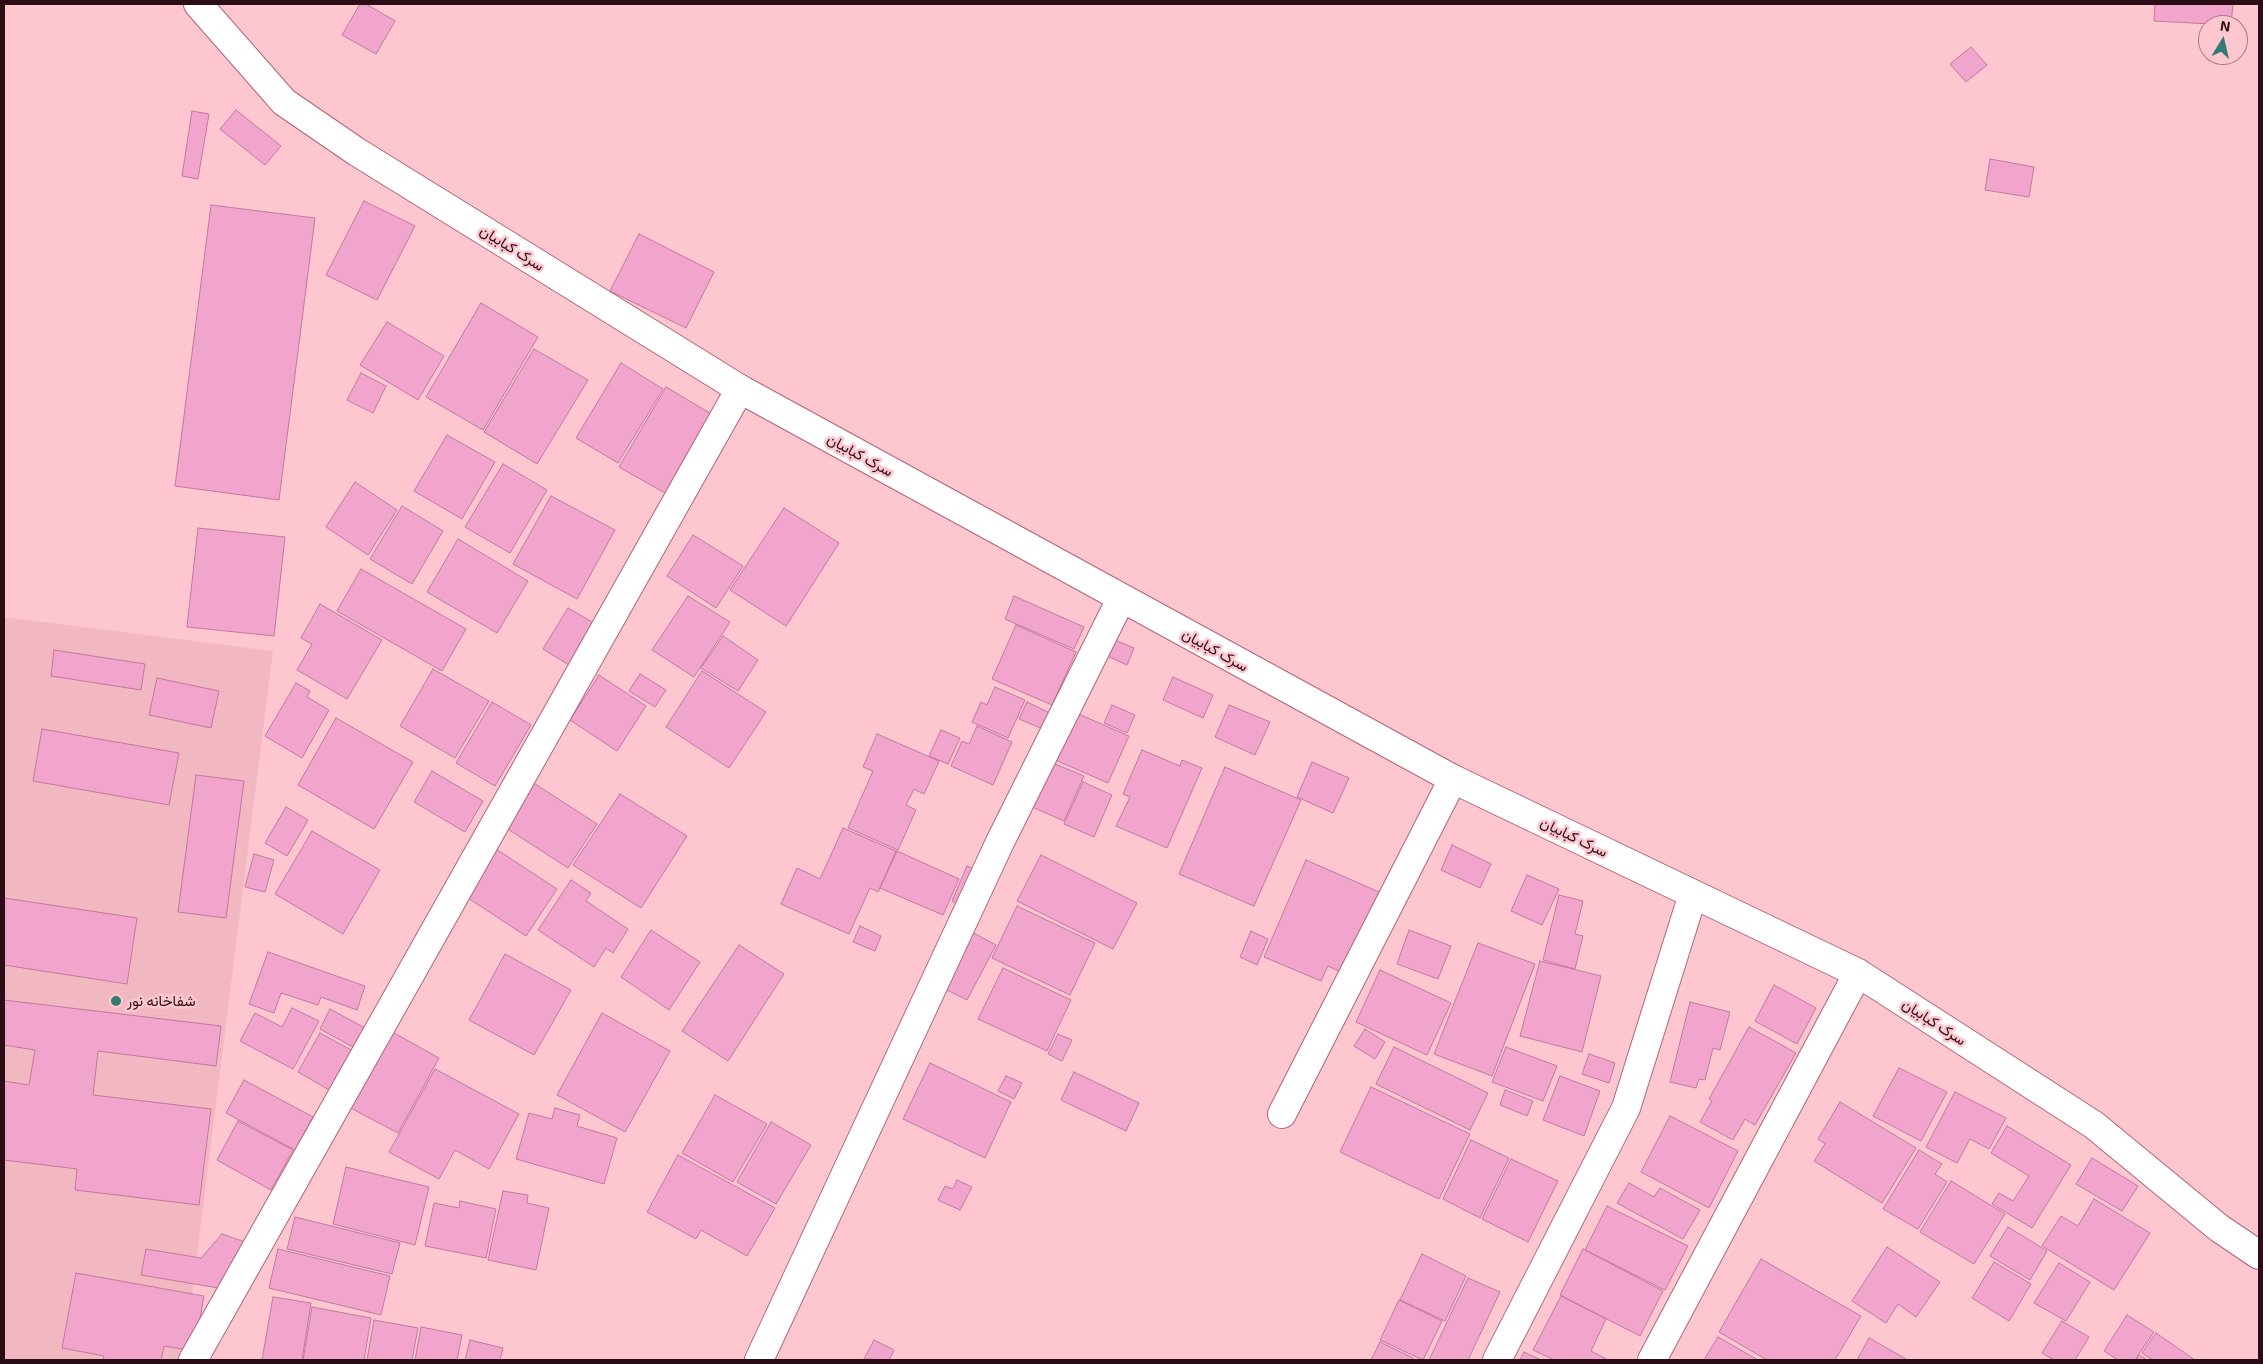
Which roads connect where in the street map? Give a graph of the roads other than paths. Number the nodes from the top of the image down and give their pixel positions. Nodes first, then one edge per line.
1 (198, 4) edge
2 (740, 389) junction
3 (1121, 599) junction
4 (1453, 779) junction
5 (1693, 894) junction
6 (1858, 973) junction
7 (1282, 1114) dead end
8 (2259, 1256) edge
9 (193, 1360) edge
10 (759, 1360) edge
11 (1497, 1360) edge
12 (1652, 1360) edge

1 - 2 street, سرک کبابیان
2 - 3 street, سرک کبابیان
2 - 9 street
3 - 4 street, سرک کبابیان
3 - 10 street
4 - 5 street, سرک کبابیان
4 - 7 street
5 - 6 street, سرک کبابیان
5 - 11 street
6 - 8 street, سرک کبابیان
6 - 12 street

